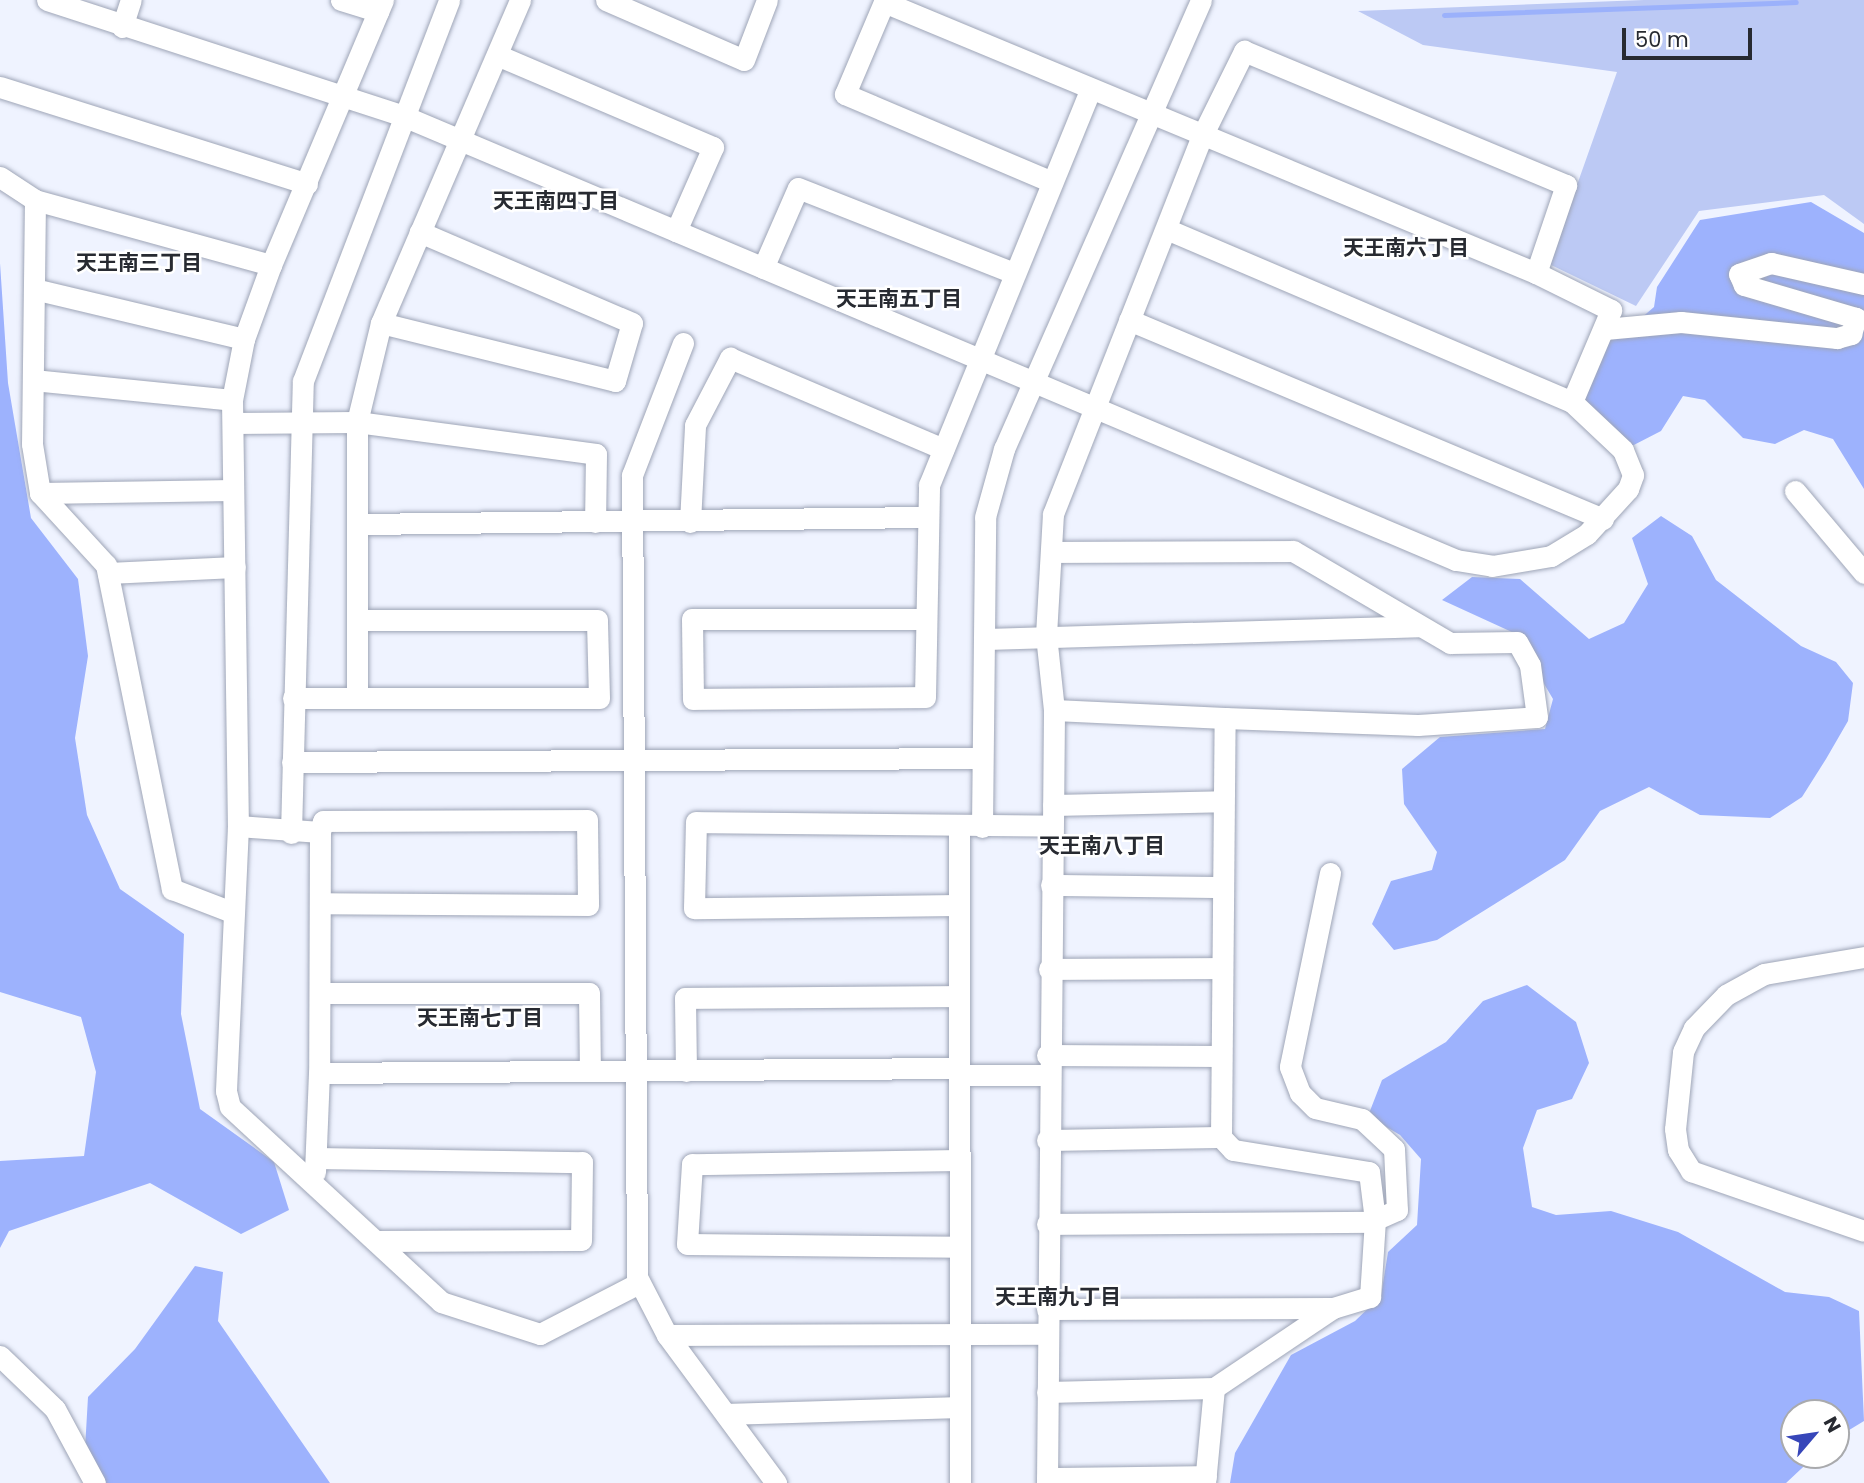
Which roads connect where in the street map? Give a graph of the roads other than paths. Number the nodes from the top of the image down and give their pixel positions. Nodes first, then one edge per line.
1 (47, 0) edge
2 (131, 0) edge
3 (341, 0) edge
4 (449, 0) edge
5 (520, 0) edge
6 (606, 0) edge
7 (767, 0) edge
8 (1201, 0) edge
9 (381, 6) edge
10 (122, 27) junction
11 (497, 55) junction
12 (0, 87) edge
13 (1091, 89) junction
14 (340, 99) junction
15 (1152, 112) junction
16 (401, 115) junction
17 (1203, 134) junction
18 (461, 142) junction
19 (0, 177) edge
20 (1052, 182) junction
21 (307, 184) junction
22 (35, 200) junction
23 (1167, 229) junction
24 (676, 231) junction
25 (420, 232) junction
26 (271, 265) junction
27 (763, 268) junction
28 (1014, 273) junction
29 (1536, 273) junction
30 (1864, 284) edge
31 (34, 289) junction
32 (1129, 320) junction
33 (381, 323) junction
34 (1605, 329) junction
35 (244, 340) junction
36 (682, 343) dead end
37 (976, 362) junction
38 (33, 380) junction
39 (1034, 382) junction
40 (232, 400) junction
41 (1572, 402) junction
42 (1092, 409) junction
43 (356, 422) junction
44 (233, 423) junction
45 (302, 425) junction
46 (943, 449) junction
47 (233, 490) junction
48 (1795, 491) dead end
49 (40, 493) junction
50 (924, 517) junction
51 (1603, 519) junction
52 (632, 521) junction
53 (594, 522) junction
54 (690, 522) junction
55 (360, 524) junction
56 (1051, 552) junction
57 (235, 567) junction
58 (108, 573) junction
59 (1864, 573) edge
60 (924, 619) junction
61 (358, 620) junction
62 (1421, 626) junction
63 (1046, 635) junction
64 (986, 639) junction
65 (357, 695) junction
66 (293, 698) junction
67 (1054, 710) junction
68 (1226, 718) junction
69 (981, 758) junction
70 (635, 760) junction
71 (292, 762) junction
72 (1223, 801) junction
73 (1053, 805) junction
74 (238, 826) junction
75 (959, 827) junction
76 (982, 827) junction
77 (1052, 827) junction
78 (320, 832) junction
79 (291, 833) junction
80 (1330, 873) dead end
81 (1051, 885) junction
82 (1222, 887) junction
83 (321, 903) junction
84 (958, 905) junction
85 (232, 912) junction
86 (1864, 957) edge
87 (1220, 968) junction
88 (1049, 969) junction
89 (321, 993) junction
90 (958, 996) junction
91 (1219, 1056) junction
92 (1047, 1065) junction
93 (590, 1071) junction
94 (686, 1071) junction
95 (637, 1072) junction
96 (959, 1072) junction
97 (319, 1073) junction
98 (1221, 1138) junction
99 (1047, 1140) junction
100 (316, 1158) junction
101 (959, 1160) junction
102 (314, 1185) junction
103 (1373, 1221) junction
104 (1047, 1224) junction
105 (1864, 1231) edge
106 (376, 1241) junction
107 (960, 1247) junction
108 (639, 1283) junction
109 (1333, 1308) junction
110 (1047, 1309) junction
111 (962, 1332) junction
112 (1047, 1334) junction
113 (667, 1335) junction
114 (0, 1356) edge
115 (1213, 1388) junction
116 (1047, 1392) junction
117 (959, 1407) junction
118 (726, 1414) junction
119 (1047, 1480) edge
120 (1205, 1480) edge
121 (95, 1483) edge
122 (776, 1483) edge
123 (960, 1483) edge

1 - 10 street
2 - 10 street
3 - 9 street
4 - 16 street
5 - 11 street
6 - 7 street
8 - 15 street
9 - 14 street
10 - 14 street
11 - 18 street
11 - 24 street
12 - 21 street
13 - 15 street
13 - 20 street
13 - 20 street
14 - 16 street
14 - 21 street
15 - 17 street
15 - 39 street
16 - 18 street
16 - 45 street
17 - 23 street
17 - 29 street
17 - 29 street
18 - 24 street
18 - 25 street
19 - 22 street
20 - 28 street
21 - 26 street
22 - 26 street
22 - 31 street
23 - 32 street
23 - 41 street
24 - 27 street
25 - 33 street
25 - 33 street
26 - 35 street
27 - 28 street
27 - 37 street
28 - 37 street
29 - 34 street
30 - 34 street
31 - 35 street
31 - 38 street
32 - 42 street
32 - 51 street
33 - 43 street
34 - 41 street
35 - 40 street
36 - 52 street
37 - 39 street
37 - 46 street
38 - 40 street
38 - 49 street
39 - 42 street
39 - 64 street
40 - 44 street
41 - 51 street
42 - 51 street
42 - 56 street
43 - 45 street
43 - 53 street
43 - 55 street
44 - 45 street
44 - 47 street
45 - 66 street
46 - 50 street
46 - 54 street
47 - 49 street
47 - 57 street
48 - 59 street
49 - 58 street
50 - 54 street
50 - 60 street
52 - 53 street
52 - 54 street
52 - 70 street
53 - 55 street
55 - 61 street
56 - 62 street
56 - 63 street
57 - 58 street
57 - 74 street
58 - 85 street
60 - 60 street
61 - 65 street
61 - 65 street
62 - 63 street
62 - 68 street
63 - 64 street
63 - 67 street
64 - 69 street
65 - 66 street
66 - 71 street
67 - 68 street
67 - 73 street
68 - 72 street
69 - 70 street
69 - 76 street
70 - 71 street
70 - 95 street
71 - 79 street
72 - 73 street
72 - 82 street
73 - 77 street
74 - 79 street
74 - 85 street
75 - 76 street
75 - 84 street
75 - 84 street
76 - 77 street
77 - 81 street
78 - 79 street
78 - 83 street
78 - 83 street
80 - 103 street
81 - 82 street
81 - 88 street
82 - 87 street
83 - 89 street
84 - 90 street
85 - 102 street
86 - 105 street
87 - 88 street
87 - 91 street
88 - 92 street
89 - 93 street
89 - 97 street
90 - 94 street
90 - 96 street
91 - 92 street
91 - 98 street
92 - 96 street
92 - 99 street
93 - 95 street
93 - 97 street
94 - 95 street
94 - 96 street
95 - 108 street
96 - 101 street
97 - 100 street
98 - 99 street
98 - 103 street
99 - 104 street
100 - 102 street
100 - 106 street
101 - 107 street
101 - 107 street
102 - 106 street
103 - 104 street
103 - 109 street
104 - 110 street
106 - 108 street
107 - 111 street
108 - 113 street
109 - 110 street
109 - 115 street
110 - 112 street
111 - 112 street
111 - 113 street
111 - 117 street
112 - 116 street
113 - 118 street
114 - 121 street
115 - 116 street
115 - 120 street
116 - 119 street
117 - 118 street
117 - 123 street
118 - 122 street
119 - 120 street

